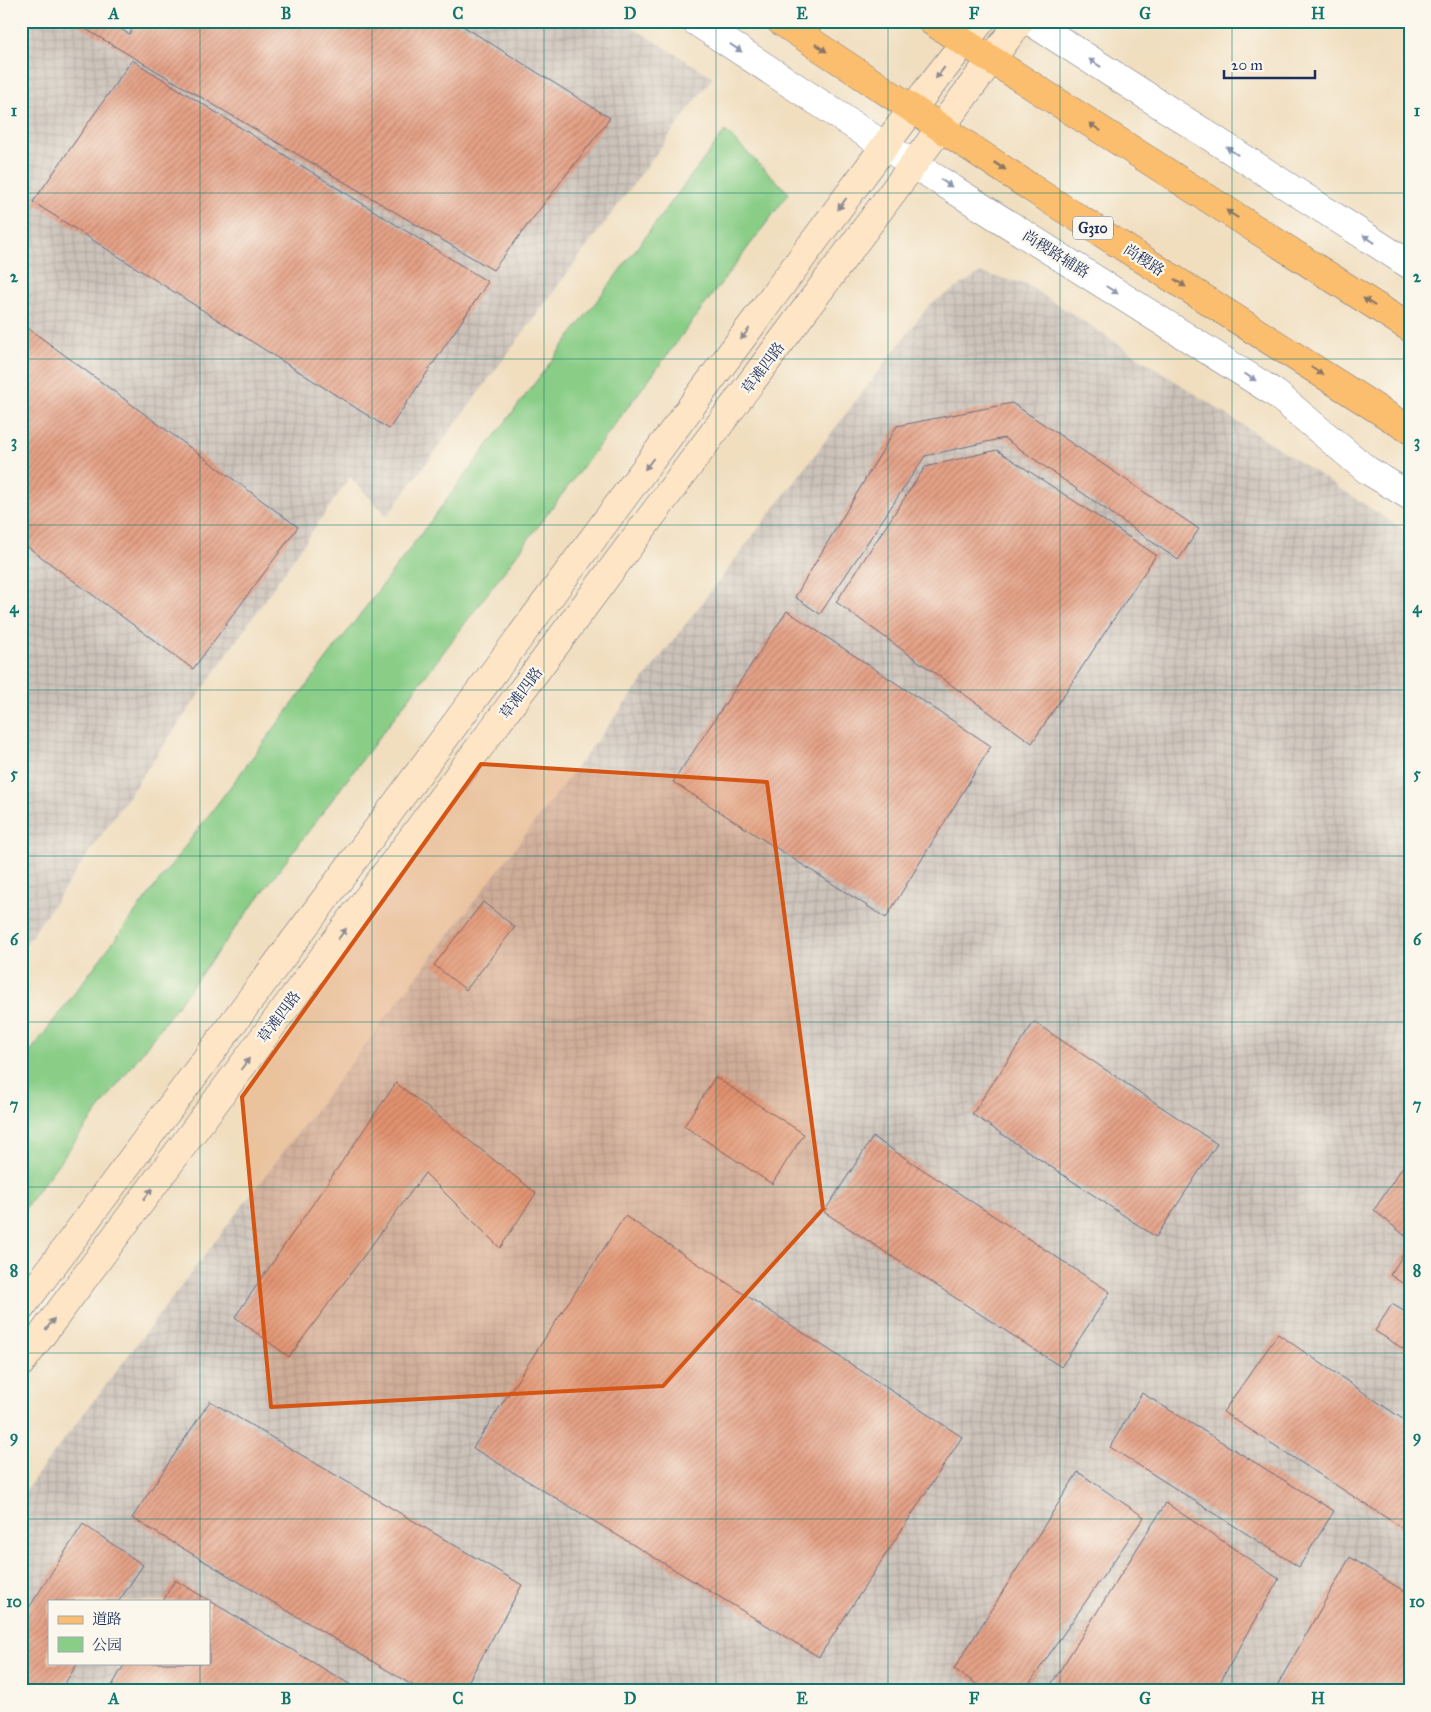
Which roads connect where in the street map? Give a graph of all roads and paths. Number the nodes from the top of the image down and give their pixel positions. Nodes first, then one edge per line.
1 (695, 21) edge
2 (780, 21) edge
3 (931, 21) edge
4 (981, 21) edge
5 (1020, 21) edge
6 (1030, 21) edge
7 (964, 42) junction
8 (990, 61) junction
9 (912, 108) junction
10 (942, 127) junction
11 (885, 146) junction
12 (916, 164) junction
13 (1410, 265) edge
14 (1410, 328) edge
15 (1410, 430) edge
16 (1410, 496) edge
17 (21, 1308) edge
18 (21, 1363) edge

1 -> 11 street, 尚稷路辅路
2 -> 9 main road, 尚稷路 / G310
3 - 7 main road
4 - 7 main road
5 - 8 main road, 草滩四路
13 -> 6 street
7 - 8 main road
7 -> 9 main road
8 - 10 main road, 草滩四路
14 -> 8 main road
9 - 10 main road, 尚稷路 / G310
9 - 11 main road
10 - 12 main road, 草滩四路
10 -> 15 main road, 尚稷路 / G310
11 - 12 street, 尚稷路辅路
11 -> 17 main road
12 -> 16 street, 尚稷路辅路
18 -> 12 main road, 草滩四路

